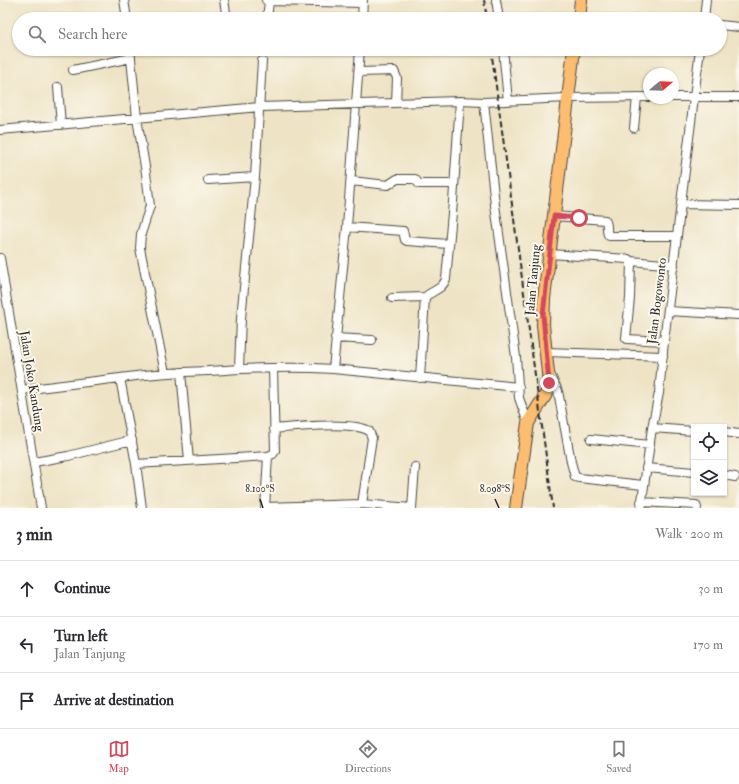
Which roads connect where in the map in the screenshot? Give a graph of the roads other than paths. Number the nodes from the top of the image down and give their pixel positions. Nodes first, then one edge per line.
1 (124, 0) edge
2 (224, 0) edge
3 (496, 0) edge
4 (581, 0) edge
5 (706, 0) edge
6 (268, 1) edge
7 (363, 1) edge
8 (126, 12) edge
9 (226, 12) edge
10 (267, 12) edge
11 (362, 12) edge
12 (498, 12) edge
13 (579, 12) edge
14 (705, 12) edge
15 (727, 26) edge
16 (739, 27) edge
17 (121, 56) edge
18 (131, 56) edge
19 (360, 56) edge
20 (504, 56) edge
21 (573, 56) edge
22 (699, 56) edge
23 (262, 61) dead end
24 (73, 70) dead end
25 (359, 72) junction
26 (58, 87) dead end
27 (636, 97) junction
28 (643, 97) edge
29 (679, 97) edge
30 (694, 97) junction
31 (739, 97) edge
32 (568, 98) junction
33 (508, 101) junction
34 (460, 102) junction
35 (484, 102) junction
36 (396, 103) junction
37 (357, 104) junction
38 (260, 107) junction
39 (137, 118) junction
40 (61, 125) junction
41 (634, 128) dead end
42 (2, 130) edge
43 (255, 177) junction
44 (208, 180) dead end
45 (351, 181) junction
46 (454, 184) junction
47 (681, 204) junction
48 (739, 205) edge
49 (554, 216) junction
50 (347, 227) junction
51 (677, 236) junction
52 (449, 244) junction
53 (549, 254) junction
54 (0, 258) edge
55 (631, 261) junction
56 (674, 265) junction
57 (2, 280) edge
58 (425, 297) junction
59 (392, 298) dead end
60 (668, 311) junction
61 (739, 315) edge
62 (335, 338) junction
63 (372, 340) dead end
64 (664, 341) junction
65 (546, 352) junction
66 (663, 356) junction
67 (273, 368) junction
68 (239, 369) junction
69 (333, 369) junction
70 (165, 373) junction
71 (550, 374) junction
72 (181, 376) junction
73 (123, 378) junction
74 (420, 378) junction
75 (519, 387) junction
76 (22, 390) junction
77 (528, 423) junction
78 (652, 428) junction
79 (274, 429) junction
80 (691, 430) edge
81 (727, 432) edge
82 (739, 434) edge
83 (591, 439) dead end
84 (132, 440) junction
85 (650, 445) junction
86 (268, 456) junction
87 (189, 461) junction
88 (34, 462) junction
89 (141, 464) junction
90 (416, 467) dead end
91 (646, 468) junction
92 (691, 472) edge
93 (727, 476) edge
94 (735, 477) dead end
95 (643, 485) junction
96 (362, 504) junction
97 (641, 505) edge
98 (265, 507) edge
99 (41, 508) edge
100 (142, 508) edge
101 (412, 508) edge
102 (516, 508) edge
103 (697, 508) edge

1 - 8 street
2 - 9 street
3 - 12 street
4 - 13 main road
5 - 14 street
6 - 7 street
6 - 10 street
7 - 11 street
15 - 16 street
17 - 24 street
18 - 39 street
19 - 25 street
20 - 33 street
21 - 32 main road, Jalan Tanjung
22 - 30 street, Jalan Bogowonto
23 - 38 street
25 - 36 street
25 - 37 street
26 - 40 street
27 - 28 street
27 - 32 street
27 - 41 street
29 - 30 street
30 - 31 street
30 - 47 street, Jalan Bogowonto
32 - 33 street
32 - 49 main road, Jalan Tanjung
33 - 35 street
34 - 35 street
34 - 36 street
34 - 46 street
35 - 75 street
36 - 37 street
37 - 38 street
37 - 45 street
38 - 39 street
38 - 43 street
39 - 40 street
39 - 70 street
40 - 42 street
43 - 44 street
43 - 68 street
45 - 46 street
45 - 50 street
46 - 52 street
47 - 48 street
47 - 51 street, Jalan Bogowonto
49 - 51 street
49 - 53 main road, Jalan Tanjung
50 - 52 street
50 - 62 street
51 - 56 street, Jalan Bogowonto
52 - 58 street
53 - 55 street
53 - 65 main road, Jalan Tanjung
54 - 57 street, Jalan Joko Kandung
55 - 56 street
55 - 64 street
56 - 60 street, Jalan Bogowonto
57 - 76 street, Jalan Joko Kandung
58 - 59 street
58 - 74 street
60 - 61 street
60 - 64 street, Jalan Bogowonto
62 - 63 street
62 - 69 street
64 - 66 street, Jalan Bogowonto
65 - 66 street
65 - 71 main road, Jalan Tanjung
66 - 78 street, Jalan Bogowonto
67 - 68 street
67 - 69 street
67 - 79 street
68 - 72 street
69 - 74 street
70 - 72 street
70 - 73 street
71 - 77 main road, Jalan Tanjung
71 - 95 street
72 - 87 street
73 - 76 street
73 - 84 street
74 - 75 street
75 - 77 street
76 - 88 street, Jalan Joko Kandung
77 - 102 main road, Jalan Tanjung
78 - 80 street
78 - 85 street, Jalan Bogowonto
79 - 86 street
79 - 96 street
81 - 82 street
83 - 85 street
84 - 88 street
84 - 89 street
85 - 91 street, Jalan Bogowonto
86 - 87 street
86 - 98 street
87 - 89 street
88 - 99 street, Jalan Joko Kandung
89 - 100 street
90 - 101 street
91 - 92 street
91 - 95 street, Jalan Bogowonto
93 - 94 street
95 - 97 street, Jalan Bogowonto
96 - 98 street
96 - 101 street
97 - 103 street

